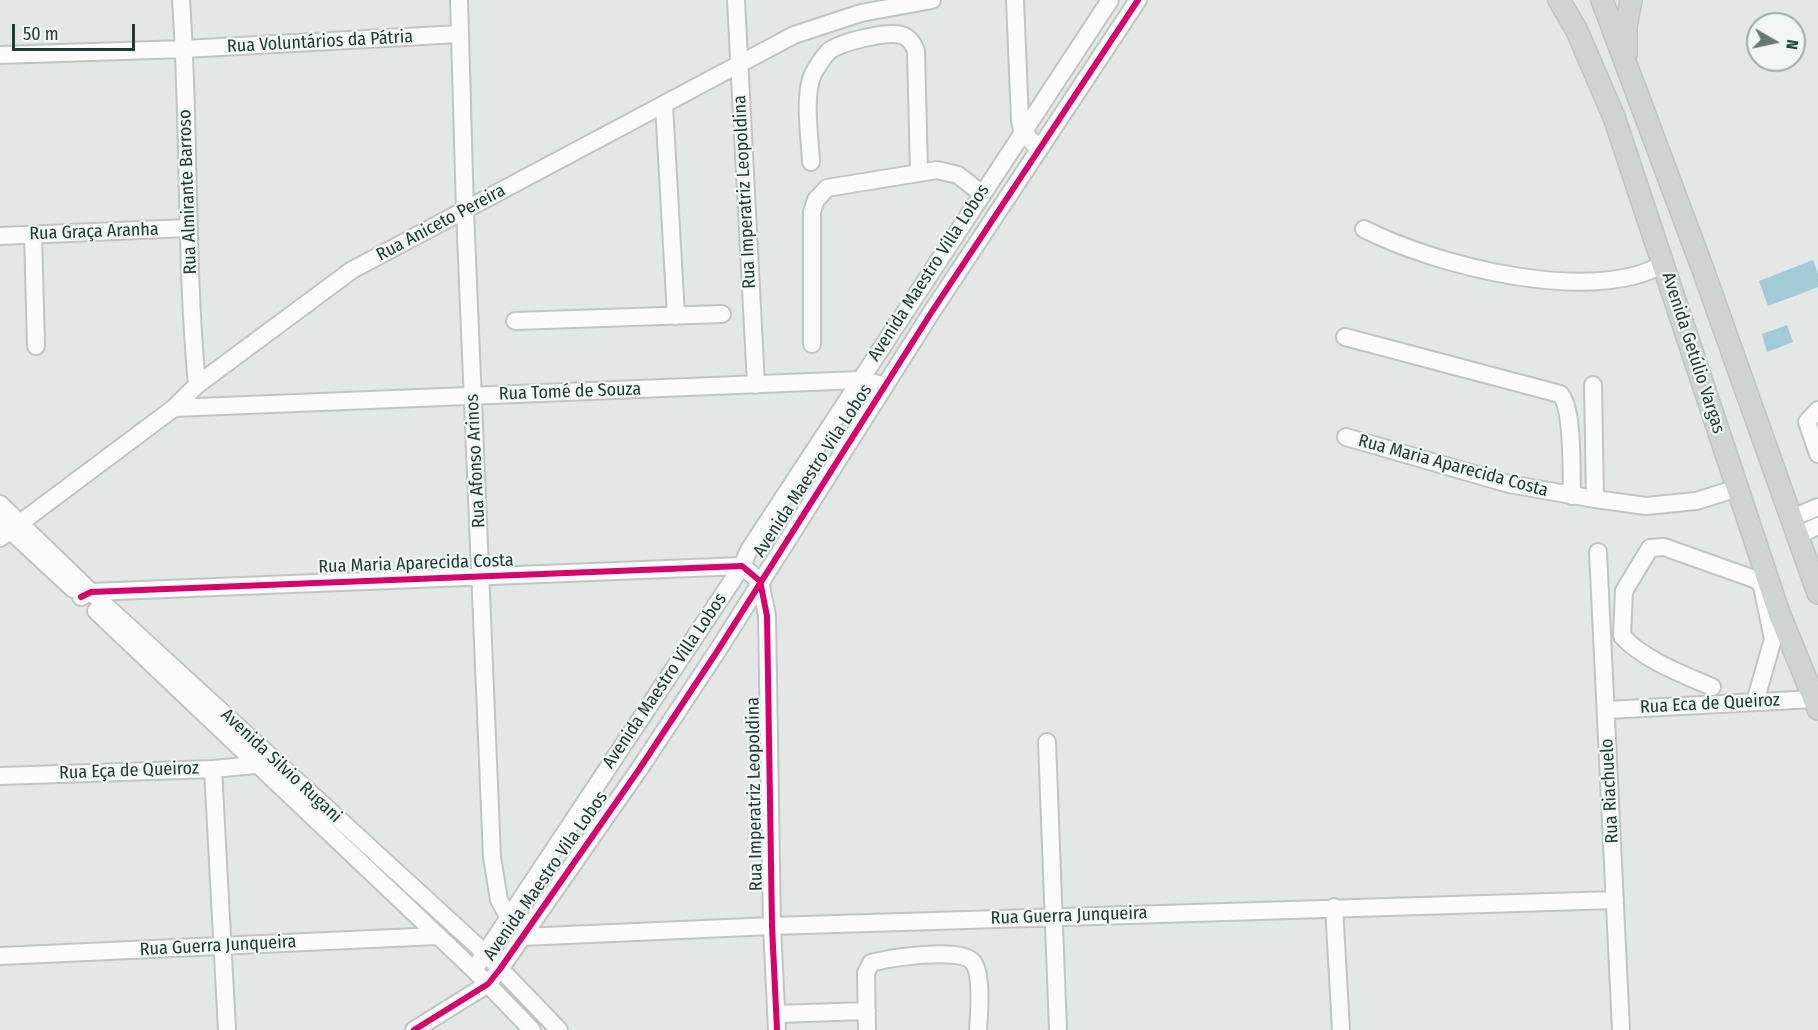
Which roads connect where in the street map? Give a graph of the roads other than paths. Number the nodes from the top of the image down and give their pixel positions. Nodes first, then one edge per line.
1 (180, 0) edge
2 (459, 0) edge
3 (736, 0) edge
4 (932, 0) edge
5 (1015, 0) edge
6 (1110, 0) edge
7 (1138, 0) edge
8 (1559, 0) edge
9 (1602, 0) edge
10 (1631, 0) edge
11 (460, 34) junction
12 (184, 49) junction
13 (0, 55) edge
14 (738, 64) junction
15 (1625, 66) junction
16 (664, 105) junction
17 (1022, 130) junction
18 (1039, 150) junction
19 (811, 162) dead end
20 (919, 171) junction
21 (981, 193) junction
22 (465, 211) junction
23 (188, 228) junction
24 (1364, 229) dead end
25 (33, 234) junction
26 (0, 236) edge
27 (1664, 264) junction
28 (1702, 267) junction
29 (722, 314) dead end
30 (676, 316) junction
31 (515, 321) dead end
32 (1345, 338) dead end
33 (812, 345) dead end
34 (36, 346) dead end
35 (859, 380) junction
36 (197, 385) junction
37 (756, 385) junction
38 (885, 385) junction
39 (1593, 385) dead end
40 (473, 396) junction
41 (174, 408) junction
42 (1818, 410) edge
43 (1346, 437) dead end
44 (1818, 454) edge
45 (1738, 488) junction
46 (1572, 496) junction
47 (1595, 499) junction
48 (0, 504) edge
49 (1818, 507) edge
50 (1803, 526) edge
51 (8, 528) edge
52 (1598, 552) dead end
53 (742, 566) junction
54 (481, 576) junction
55 (760, 581) junction
56 (1818, 592) edge
57 (86, 595) junction
58 (1712, 687) dead end
59 (1755, 702) junction
60 (1817, 702) edge
61 (1607, 710) junction
62 (1047, 742) dead end
63 (278, 762) junction
64 (259, 765) junction
65 (213, 769) junction
66 (0, 776) edge
67 (1615, 900) junction
68 (1334, 907) junction
69 (1053, 917) junction
70 (509, 918) junction
71 (772, 926) junction
72 (437, 936) junction
73 (522, 937) junction
74 (222, 946) junction
75 (486, 954) junction
76 (0, 956) edge
77 (500, 969) junction
78 (474, 970) junction
79 (488, 984) junction
80 (867, 1011) junction
81 (777, 1022) edge
82 (226, 1030) edge
83 (414, 1030) edge
84 (532, 1030) edge
85 (559, 1030) edge
86 (867, 1030) edge
87 (978, 1030) edge
88 (1058, 1030) edge
89 (1341, 1030) edge
90 (1621, 1030) edge

1 - 12 street, Rua Almirante Barroso
2 - 11 street, Rua Afonso Arinos
3 - 14 street, Rua Imperatriz Leopoldina
4 - 14 street, Rua Aniceto Pereira
5 - 17 street
6 - 17 street, Avenida Maestro Villa Lobos
7 - 18 street, Avenida Maestro Vila Lobos
8 - 27 main road, Avenida Getúlio Vargas
9 - 15 main road, Avenida Getúlio Vargas
10 - 15 main road
11 - 12 street, Rua Voluntários da Pátria
11 - 22 street, Rua Afonso Arinos
12 - 13 street, Rua Voluntários da Pátria
12 - 23 street, Rua Almirante Barroso
14 - 16 street, Rua Aniceto Pereira
14 - 37 street, Rua Imperatriz Leopoldina
15 - 28 main road, Avenida Getúlio Vargas
16 - 22 street, Rua Aniceto Pereira
16 - 30 street
17 - 18 street
17 - 21 street, Avenida Maestro Villa Lobos
18 - 38 street, Avenida Maestro Vila Lobos
19 - 20 street
20 - 21 street
20 - 33 street
21 - 35 street, Avenida Maestro Villa Lobos
22 - 36 street, Rua Aniceto Pereira
22 - 40 street, Rua Afonso Arinos
23 - 25 street, Rua Graça Aranha
23 - 36 street, Rua Almirante Barroso
24 - 27 street
25 - 26 street, Rua Graça Aranha
25 - 34 street
27 - 28 main road
27 - 45 main road, Avenida Getúlio Vargas
28 - 50 main road, Avenida Getúlio Vargas
29 - 30 street
30 - 31 street
32 - 46 street
35 - 37 street, Rua Tomé de Souza
35 - 38 street, Rua Tomé de Souza
35 - 53 street, Avenida Maestro Villa Lobos
36 - 41 street, Rua Aniceto Pereira
37 - 40 street, Rua Tomé de Souza
38 - 55 street, Avenida Maestro Vila Lobos
39 - 47 street
40 - 41 street, Rua Tomé de Souza
40 - 54 street, Rua Afonso Arinos
41 - 51 street, Rua Aniceto Pereira
42 - 44 street
43 - 46 street, Rua Maria Aparecida Costa
45 - 47 street, Rua Maria Aparecida Costa
45 - 60 main road, Avenida Getúlio Vargas
46 - 47 street, Rua Maria Aparecida Costa
48 - 51 street, Avenida Silvio Rugani
49 - 50 street
50 - 56 main road, Avenida Getúlio Vargas
51 - 57 street, Avenida Silvio Rugani
52 - 61 street, Rua Riachuelo
53 - 54 street, Rua Maria Aparecida Costa
53 - 55 street
53 - 70 street, Avenida Maestro Villa Lobos
54 - 57 street, Rua Maria Aparecida Costa
54 - 70 street, Rua Afonso Arinos
55 - 71 street, Rua Imperatriz Leopoldina
55 - 73 street, Avenida Maestro Vila Lobos
57 - 63 street, Avenida Silvio Rugani
57 - 64 street, Avenida Silvio Rugani
58 - 59 street
59 - 60 street, Rua Eca de Queiroz
59 - 61 street, Rua Eca de Queiroz
61 - 67 street, Rua Riachuelo
62 - 69 street
63 - 64 street, Rua Eça de Queiroz
63 - 75 street, Avenida Silvio Rugani
64 - 65 street, Rua Eça de Queiroz
64 - 72 street, Avenida Silvio Rugani
65 - 66 street, Rua Eça de Queiroz
65 - 74 street
67 - 68 street, Rua Guerra Junqueira
67 - 90 street, Rua Riachuelo
68 - 69 street, Rua Guerra Junqueira
68 - 89 street
69 - 71 street, Rua Guerra Junqueira
69 - 88 street
70 - 75 street, Avenida Maestro Villa Lobos
71 - 73 street, Rua Guerra Junqueira
71 - 81 street, Rua Imperatriz Leopoldina
72 - 74 street, Rua Guerra Junqueira
72 - 78 street, Avenida Silvio Rugani
73 - 77 street, Avenida Maestro Vila Lobos
74 - 76 street, Rua Guerra Junqueira
74 - 82 street
75 - 77 street, Avenida Silvio Rugani
75 - 78 street, Avenida Maestro Villa Lobos
77 - 79 street, Avenida Maestro Vila Lobos
77 - 85 street, Avenida Silvio Rugani
78 - 79 street, Avenida Silvio Rugani
79 - 83 street
79 - 84 street, Avenida Silvio Rugani
80 - 81 street
80 - 86 street
80 - 87 street

